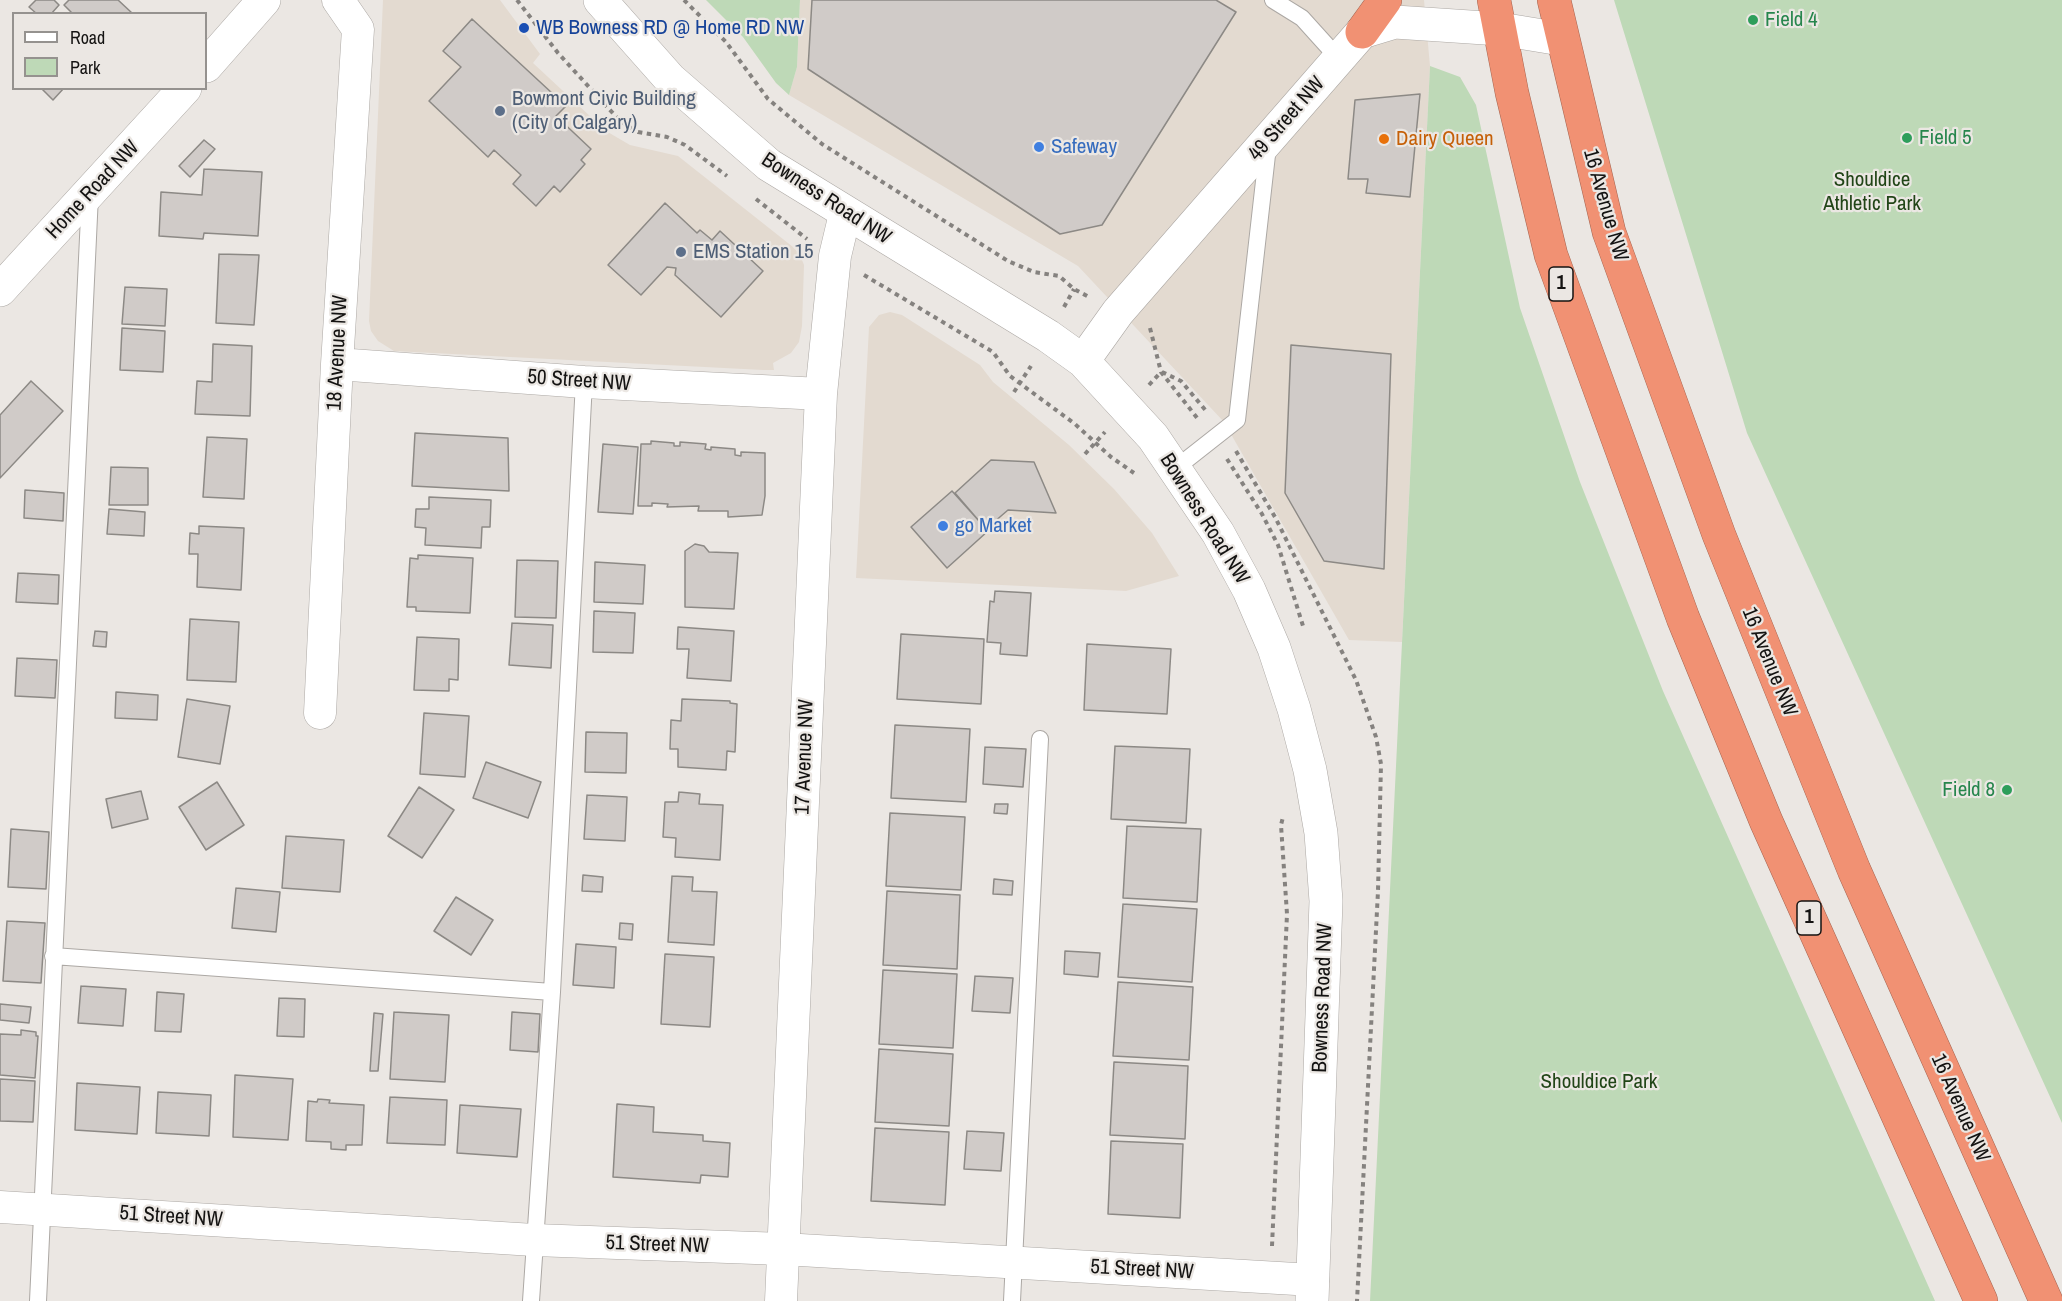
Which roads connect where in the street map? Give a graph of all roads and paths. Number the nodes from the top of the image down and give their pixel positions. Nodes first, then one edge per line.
1 (264, 0) edge
2 (338, 0) edge
3 (518, 0) edge
4 (600, 0) edge
5 (684, 0) edge
6 (1273, 0) edge
7 (1385, 0) edge
8 (1554, 0) edge
9 (1497, 14) edge
10 (1362, 33) junction
11 (1561, 39) junction
12 (1339, 59) junction
13 (207, 65) edge
14 (183, 90) edge
15 (1269, 139) junction
16 (729, 178) dead end
17 (747, 193) dead end
18 (90, 194) junction
19 (845, 214) junction
20 (809, 240) dead end
21 (1074, 289) dead end
22 (0, 290) edge
23 (889, 291) dead end
24 (1151, 328) dead end
25 (1083, 361) junction
26 (337, 364) junction
27 (1161, 372) dead end
28 (584, 382) junction
29 (820, 394) junction
30 (1176, 468) junction
31 (1139, 477) dead end
32 (320, 713) dead end
33 (1040, 739) dead end
34 (1284, 812) dead end
35 (54, 956) junction
36 (552, 992) junction
37 (0, 1207) edge
38 (43, 1209) junction
39 (534, 1240) junction
40 (783, 1249) junction
41 (1272, 1250) dead end
42 (1014, 1262) junction
43 (1313, 1291) edge
44 (38, 1301) edge
45 (531, 1301) edge
46 (781, 1301) edge
47 (1012, 1301) edge
48 (1981, 1301) edge
49 (2046, 1301) edge

1 - 13 street
2 - 26 street, 18 Avenue NW
3 - 16 path
4 - 19 street, Bowness Road NW
5 - 21 path
6 - 12 lane
7 - 10 highway
8 - 11 highway, 16 Avenue NW
9 - 10 street
9 - 11 street
9 - 48 highway, 1
10 - 12 street, 49 Street NW
11 - 49 highway, 16 Avenue NW
12 - 15 street, 49 Street NW
14 - 18 street, Home Road NW
15 - 25 street, 49 Street NW
15 - 30 lane
17 - 20 path
18 - 22 street, Home Road NW
18 - 35 lane
19 - 25 street, Bowness Road NW
19 - 29 street, 17 Avenue NW
23 - 31 path
24 - 27 path
25 - 30 street, Bowness Road NW
26 - 28 street, 50 Street NW
26 - 32 street, 18 Avenue NW
28 - 29 street, 50 Street NW
28 - 36 lane
29 - 40 street, 17 Avenue NW
30 - 43 street, Bowness Road NW
33 - 42 lane
34 - 41 path
35 - 36 lane
35 - 38 lane
36 - 39 lane
37 - 38 street, 51 Street NW
38 - 39 street, 51 Street NW
38 - 44 lane
39 - 40 street, 51 Street NW
39 - 45 lane
40 - 42 street, 51 Street NW
40 - 46 street, 17 Avenue NW
42 - 43 street, 51 Street NW
42 - 47 lane

